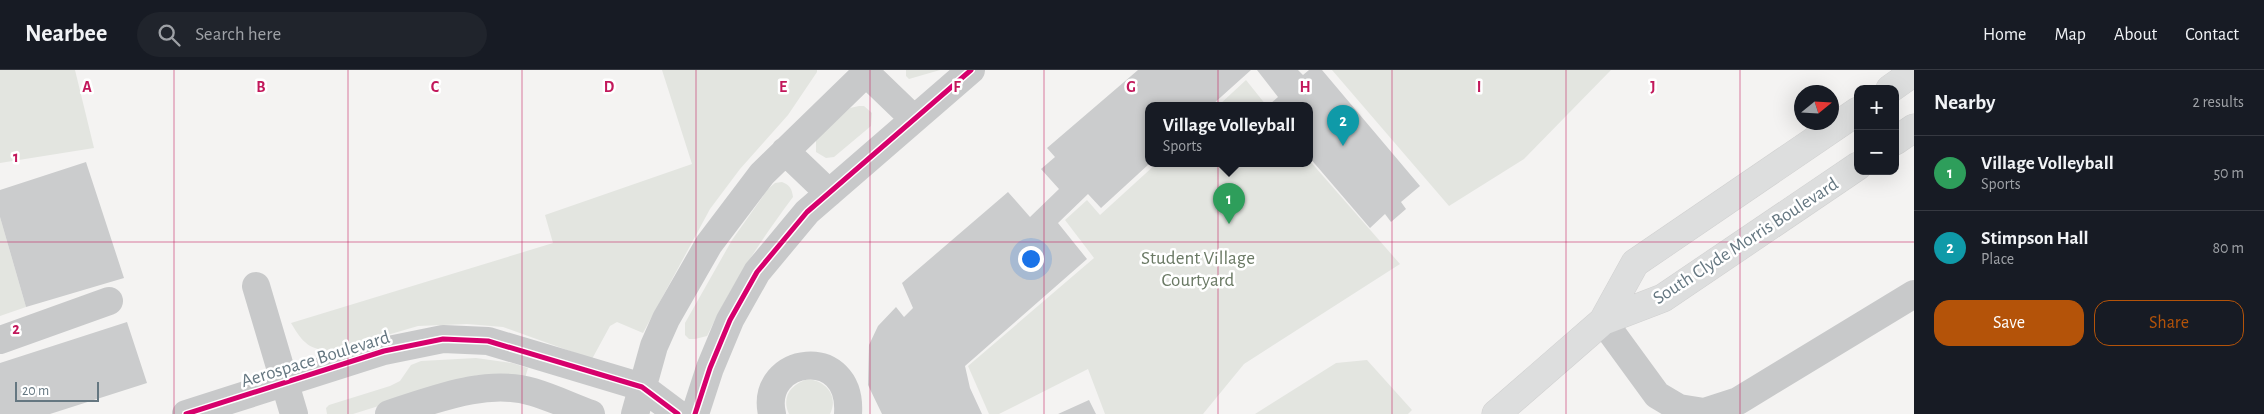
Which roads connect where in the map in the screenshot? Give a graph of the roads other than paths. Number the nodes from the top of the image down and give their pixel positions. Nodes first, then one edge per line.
1 (971, 70) edge
2 (866, 71) edge
3 (1914, 72) edge
4 (1896, 85) edge
5 (1854, 114) edge
6 (914, 119) junction
7 (1914, 128) edge
8 (1899, 137) edge
9 (785, 151) junction
10 (1854, 169) edge
11 (829, 193) junction
12 (256, 286) dead end
13 (1914, 294) edge
14 (109, 301) dead end
15 (1603, 321) junction
16 (0, 340) edge
17 (284, 382) junction
18 (642, 387) junction
19 (186, 414) edge
20 (294, 414) edge
21 (390, 414) edge
22 (591, 414) edge
23 (635, 414) edge
24 (678, 414) edge
25 (695, 414) edge
26 (772, 414) edge
27 (848, 414) edge
28 (1496, 414) edge

1 - 6 street
2 - 6 street
2 - 9 street
3 - 4 main road
5 - 15 main road, South Clyde Morris Boulevard
6 - 11 street
7 - 8 main road
9 - 11 street
9 - 18 street
10 - 15 main road, South Clyde Morris Boulevard
11 - 25 street
12 - 17 street
13 - 15 street
14 - 16 street
15 - 28 main road, South Clyde Morris Boulevard
17 - 18 street, Aerospace Boulevard
17 - 19 street, Aerospace Boulevard
17 - 20 street
18 - 23 street
18 - 24 street, Aerospace Boulevard
21 - 22 street
26 - 27 street

